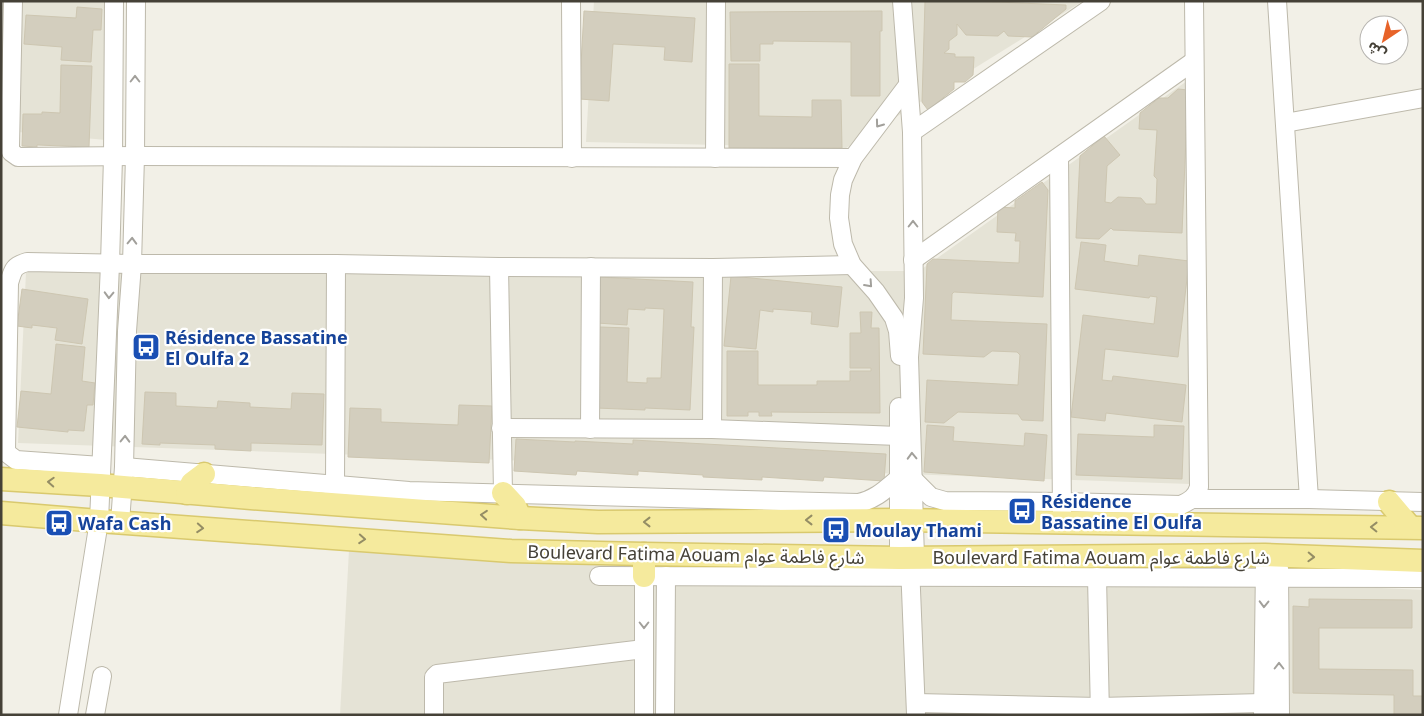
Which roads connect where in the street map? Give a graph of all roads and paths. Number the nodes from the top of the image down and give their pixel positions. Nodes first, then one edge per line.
1 (12, 1) edge
2 (114, 1) edge
3 (136, 1) edge
4 (571, 1) edge
5 (716, 1) edge
6 (902, 1) edge
7 (1101, 1) edge
8 (1194, 1) edge
9 (1277, 1) edge
10 (1194, 61) junction
11 (908, 85) junction
12 (1423, 98) edge
13 (1285, 123) junction
14 (912, 132) junction
15 (135, 156) junction
16 (1059, 156) junction
17 (113, 157) junction
18 (572, 158) junction
19 (715, 158) junction
20 (854, 158) junction
21 (913, 260) junction
22 (110, 264) junction
23 (132, 264) junction
24 (336, 264) junction
25 (852, 265) junction
26 (499, 267) junction
27 (590, 268) junction
28 (713, 268) junction
29 (501, 428) junction
30 (590, 429) junction
31 (712, 429) junction
32 (899, 436) junction
33 (204, 474) junction
34 (112, 476) junction
35 (906, 478) junction
36 (1, 479) edge
37 (335, 486) junction
38 (187, 493) junction
39 (503, 493) junction
40 (1192, 499) junction
41 (1309, 499) junction
42 (1388, 502) junction
43 (1423, 502) edge
44 (1062, 512) junction
45 (1, 513) edge
46 (520, 518) junction
47 (906, 520) junction
48 (109, 522) junction
49 (1416, 527) edge
50 (1423, 561) edge
51 (908, 562) junction
52 (1272, 567) junction
53 (651, 569) junction
54 (599, 576) dead end
55 (1097, 577) junction
56 (1423, 578) edge
57 (644, 649) junction
58 (102, 676) dead end
59 (916, 709) edge
60 (1263, 709) edge
61 (1099, 711) edge
62 (68, 715) edge
63 (95, 715) edge
64 (434, 715) edge
65 (644, 715) edge
66 (665, 715) edge
67 (1280, 715) edge

1 - 17 street
2 - 17 street
15 -> 3 street
4 - 18 street
5 - 19 street
6 - 11 street
7 - 14 street
8 - 10 street
9 - 13 street
10 - 16 street
10 - 40 street
11 - 14 street
11 -> 20 street
12 - 13 street
13 - 41 street
21 -> 14 street
15 - 17 street
15 - 18 street
23 -> 15 street
16 - 21 street
16 - 44 street
17 - 22 street
18 - 19 street
19 - 20 street
20 - 25 street
35 -> 21 street
22 - 23 street
22 -> 34 street
22 - 34 street
23 - 24 street
34 -> 23 street
24 - 26 street
24 - 37 street
25 - 28 street
25 -> 32 street
26 - 27 street
26 - 29 street
27 - 28 street
27 - 30 street
28 - 31 street
29 - 30 street
29 - 39 street
30 - 31 street
31 - 32 street
32 - 35 street
33 - 34 street
33 - 37 street
33 - 38 main road
34 -> 36 main road, Boulevard Fatima Aouam شارع فاطمة عوام
34 - 38 main road, Boulevard Fatima Aouam شارع فاطمة عوام
34 - 48 street
35 - 39 street
35 - 44 street
35 - 47 street
37 - 39 street
46 -> 38 main road, Boulevard Fatima Aouam شارع فاطمة عوام
39 - 46 main road
40 - 41 street
40 - 44 street
41 - 42 street
42 - 43 street
42 - 49 main road
44 - 47 main road, Boulevard Fatima Aouam شارع فاطمة عوام
49 -> 44 main road, Boulevard Fatima Aouam شارع فاطمة عوام
45 - 48 main road, Boulevard Fatima Aouam شارع فاطمة عوام
47 -> 46 main road, Boulevard Fatima Aouam شارع فاطمة عوام
47 - 51 street
48 -> 53 main road, Boulevard Fatima Aouam شارع فاطمة عوام
48 - 62 street
52 -> 50 main road, Boulevard Fatima Aouam شارع فاطمة عوام
51 - 52 main road, Boulevard Fatima Aouam شارع فاطمة عوام
51 - 53 main road, Boulevard Fatima Aouam شارع فاطمة عوام
51 - 53 street
51 - 55 street
51 - 59 street
52 - 55 street
52 - 56 street
52 -> 60 street
67 -> 52 street
53 - 54 street
53 -> 57 street
53 - 66 street
55 - 61 street
57 - 64 street
57 - 65 street
58 - 63 street
59 - 61 street
60 - 61 street

